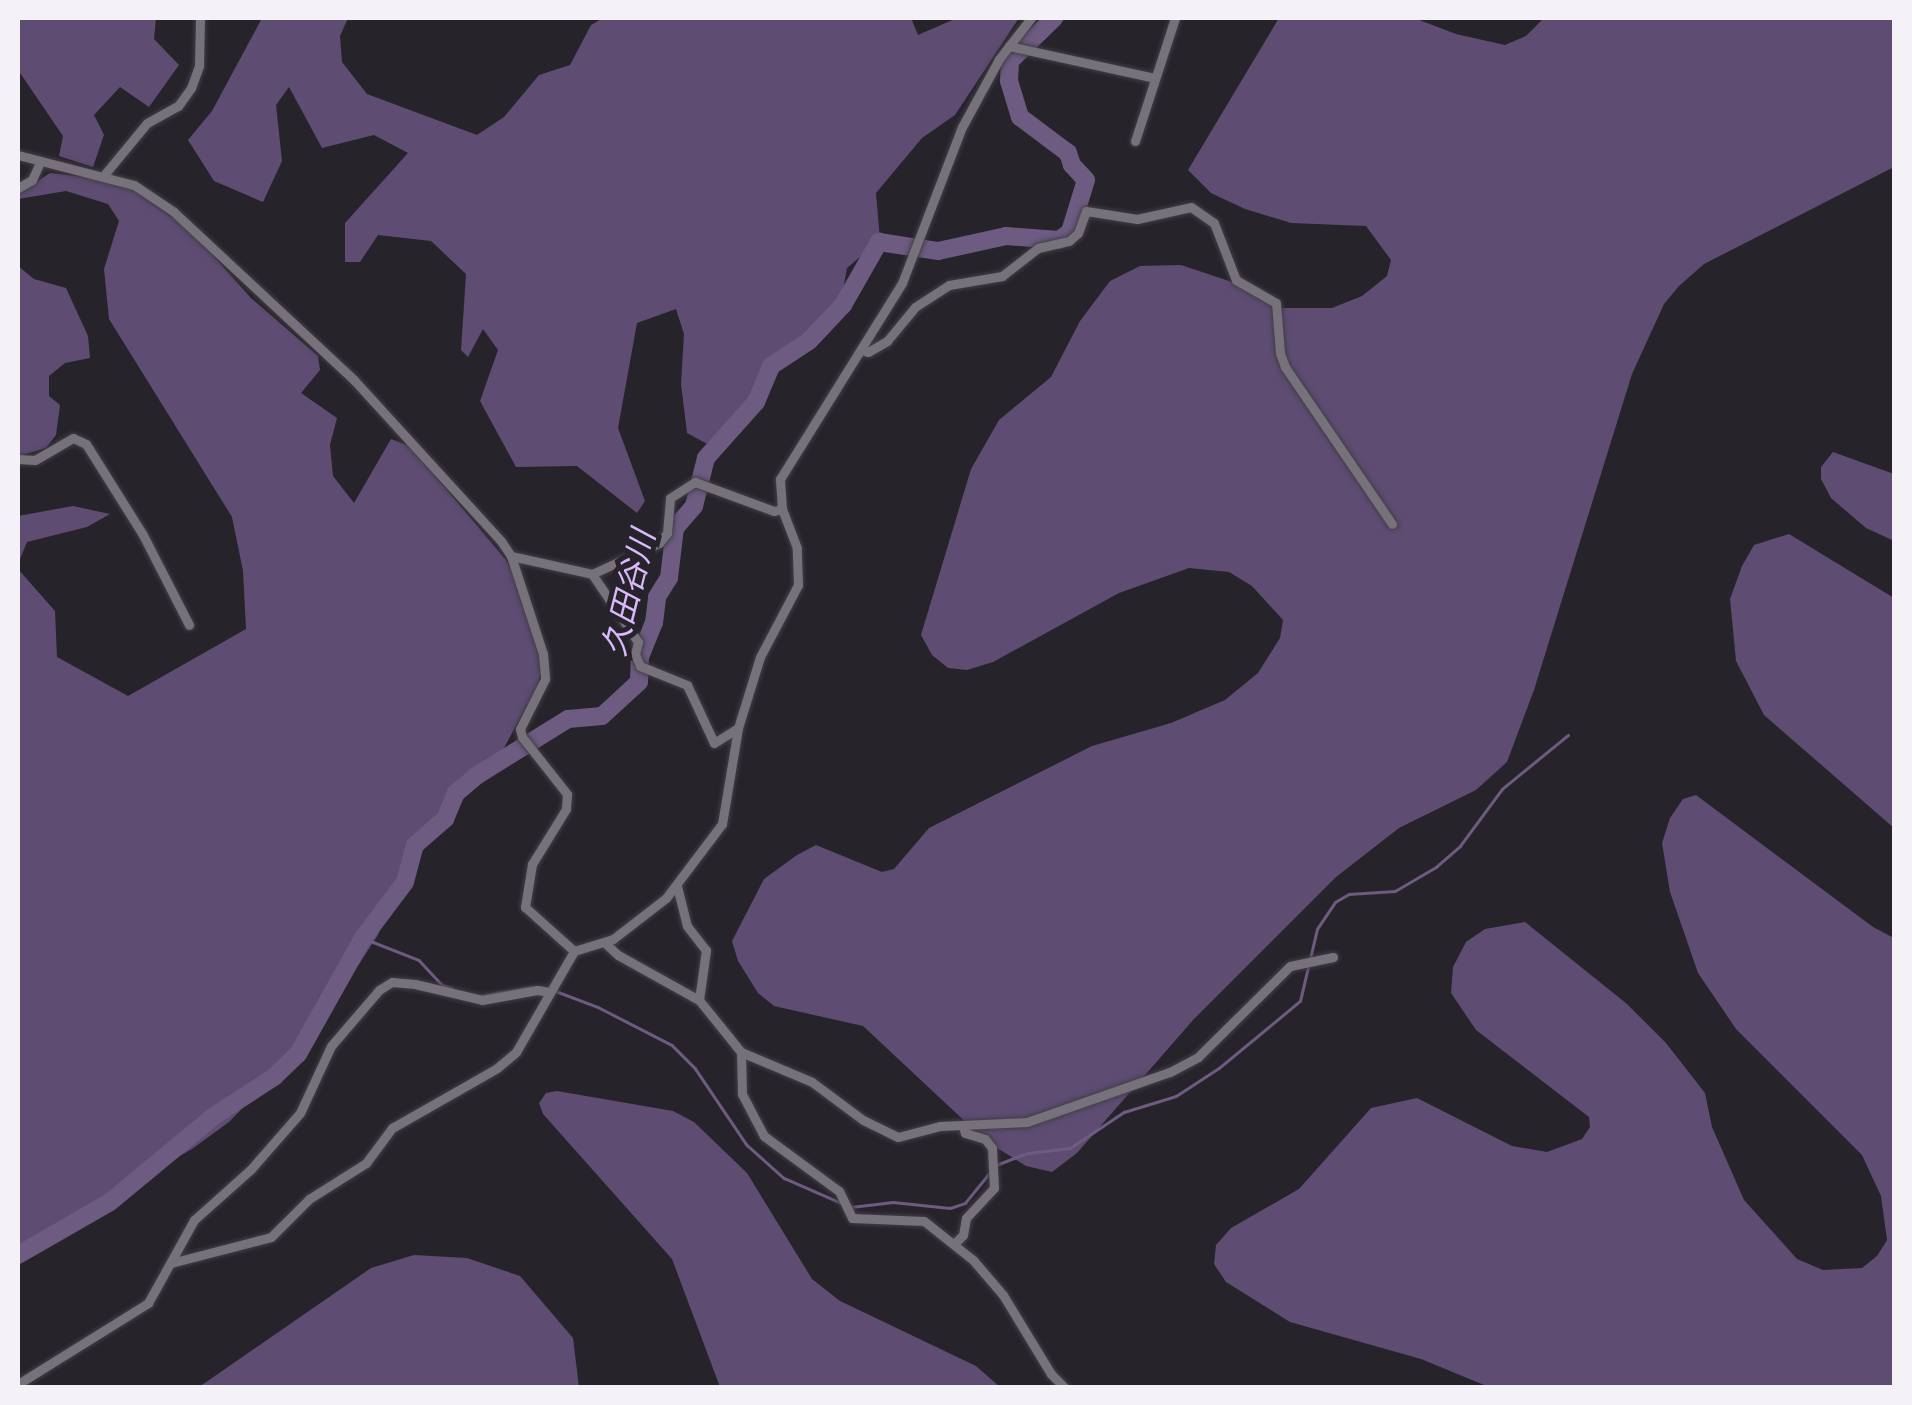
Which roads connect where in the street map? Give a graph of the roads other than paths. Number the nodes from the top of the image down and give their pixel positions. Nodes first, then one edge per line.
1 (200, 18) edge
2 (1031, 18) edge
3 (1175, 18) edge
4 (1013, 47) junction
5 (1155, 78) junction
6 (1135, 141) dead end
7 (18, 155) edge
8 (40, 162) junction
9 (104, 175) junction
10 (18, 188) edge
11 (862, 350) junction
12 (18, 459) edge
13 (782, 509) junction
14 (1392, 524) dead end
15 (510, 556) junction
16 (592, 574) junction
17 (190, 625) dead end
18 (738, 728) junction
19 (677, 886) junction
20 (605, 943) junction
21 (574, 951) junction
22 (1332, 956) dead end
23 (550, 992) junction
24 (699, 1000) junction
25 (741, 1052) junction
26 (963, 1127) junction
27 (955, 1243) junction
28 (172, 1263) junction
29 (18, 1384) edge
30 (1065, 1388) edge

1 - 9 street
2 - 4 street
3 - 5 street
4 - 5 street
4 - 11 street
5 - 6 street
7 - 8 street
8 - 9 street
8 - 10 street
9 - 15 street
11 - 13 street
11 - 14 street
12 - 17 street
13 - 16 street
13 - 18 street
15 - 16 street
15 - 21 street
16 - 18 street
18 - 19 street
19 - 20 street
19 - 24 street
20 - 21 street
20 - 24 street
21 - 23 street
22 - 26 street
23 - 28 street
23 - 28 street
24 - 25 street
25 - 26 street
25 - 27 street
26 - 27 street
27 - 30 street
28 - 29 street

